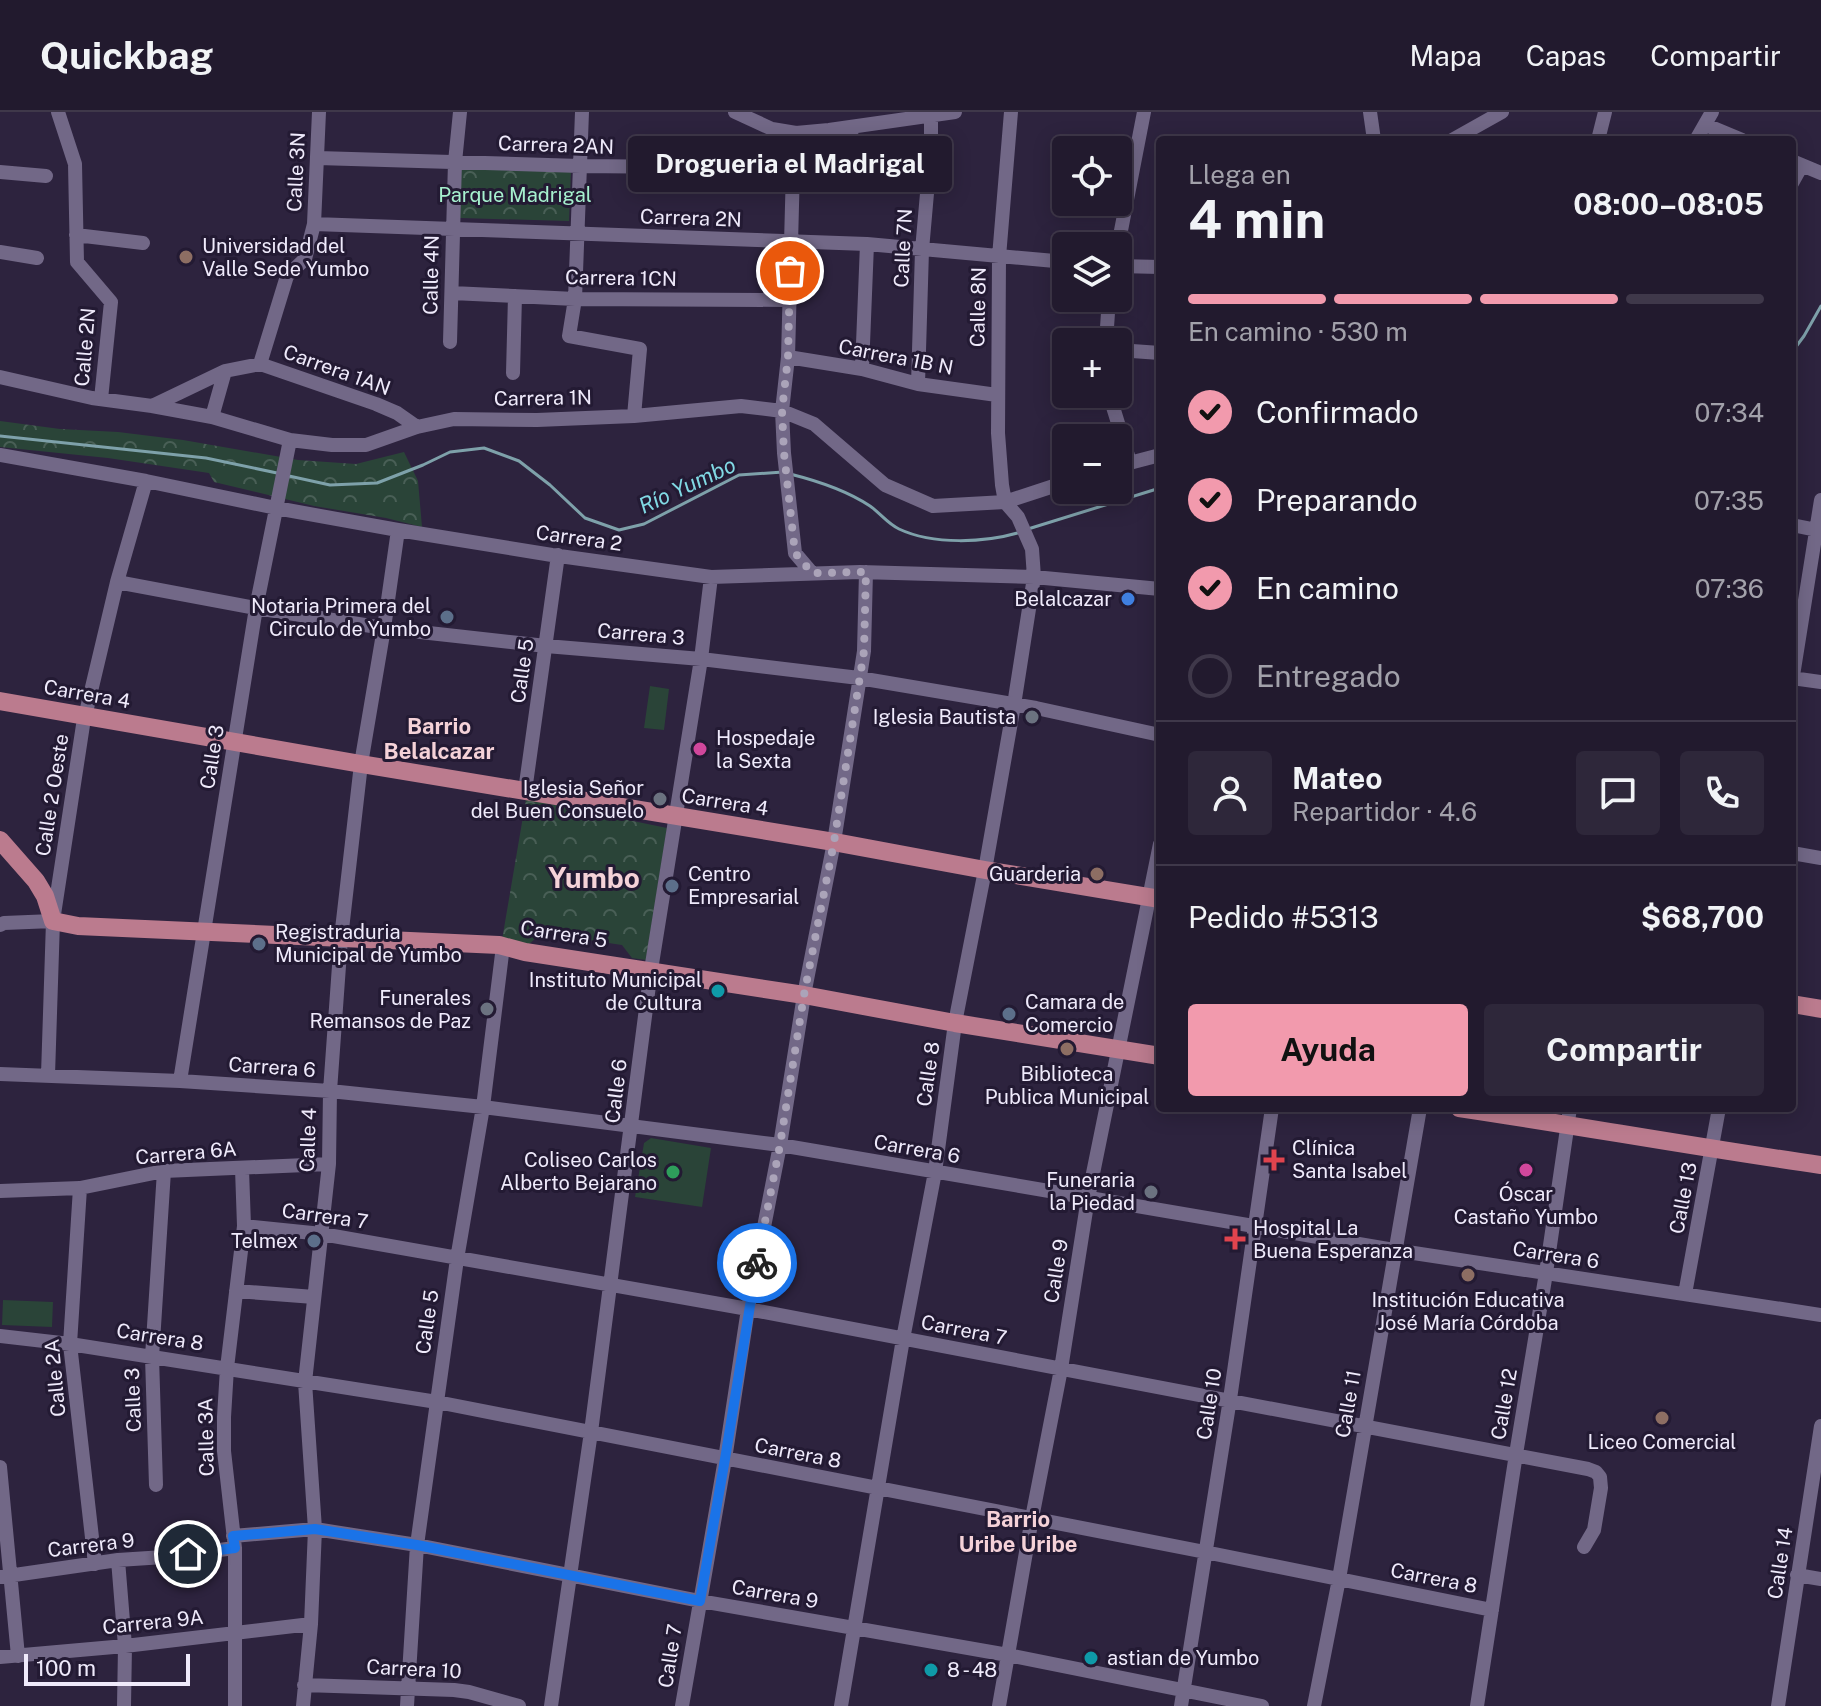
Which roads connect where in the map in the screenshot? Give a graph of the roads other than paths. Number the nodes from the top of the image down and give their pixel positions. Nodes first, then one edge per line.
1 (58, 112) edge
2 (319, 112) edge
3 (460, 112) edge
4 (582, 112) edge
5 (735, 112) edge
6 (955, 112) edge
7 (1011, 112) edge
8 (1144, 112) edge
9 (1370, 112) edge
10 (1502, 112) edge
11 (1605, 112) edge
12 (935, 114) edge
13 (1709, 118) edge
14 (860, 125) junction
15 (772, 129) junction
16 (1373, 136) edge
17 (1459, 136) edge
18 (1599, 136) edge
19 (1698, 136) edge
20 (1736, 136) edge
21 (318, 158) junction
22 (455, 162) junction
23 (1797, 163) edge
24 (580, 166) junction
25 (0, 172) edge
26 (1821, 173) edge
27 (794, 175) junction
28 (46, 176) dead end
29 (314, 224) junction
30 (452, 228) junction
31 (1121, 232) edge
32 (577, 233) junction
33 (76, 235) junction
34 (791, 242) junction
35 (143, 243) dead end
36 (867, 244) junction
37 (922, 250) junction
38 (0, 252) edge
39 (999, 257) junction
40 (37, 258) dead end
41 (1052, 261) edge
42 (1132, 266) edge
43 (1156, 267) edge
44 (452, 293) junction
45 (515, 296) junction
46 (575, 299) junction
47 (790, 300) junction
48 (450, 342) dead end
49 (1132, 351) edge
50 (1156, 353) edge
51 (788, 357) junction
52 (260, 364) junction
53 (862, 369) junction
54 (225, 371) junction
55 (513, 373) dead end
56 (0, 377) edge
57 (918, 384) junction
58 (997, 395) junction
59 (101, 399) junction
60 (152, 406) junction
61 (782, 411) junction
62 (634, 416) junction
63 (212, 417) junction
64 (417, 427) junction
65 (290, 443) junction
66 (0, 455) edge
67 (1156, 456) edge
68 (1132, 462) edge
69 (146, 481) junction
70 (1052, 487) edge
71 (1821, 500) edge
72 (1005, 502) junction
73 (276, 508) junction
74 (1796, 526) edge
75 (398, 530) junction
76 (1819, 530) edge
77 (795, 553) junction
78 (558, 555) junction
79 (866, 572) junction
80 (812, 573) junction
81 (779, 574) junction
82 (711, 577) junction
83 (1034, 577) junction
84 (117, 582) junction
85 (1156, 589) edge
86 (256, 608) junction
87 (384, 628) junction
88 (546, 646) junction
89 (1796, 657) edge
90 (701, 659) junction
91 (859, 678) junction
92 (1796, 679) edge
93 (1821, 682) edge
94 (0, 701) edge
95 (1014, 705) junction
96 (84, 716) junction
97 (1156, 734) edge
98 (235, 741) junction
99 (361, 764) junction
100 (525, 791) junction
101 (675, 817) junction
102 (834, 842) junction
103 (1, 843) edge
104 (1796, 854) edge
105 (1821, 858) edge
106 (985, 870) junction
107 (1155, 898) edge
108 (53, 921) junction
109 (0, 925) edge
110 (204, 932) junction
111 (341, 938) junction
112 (503, 946) junction
113 (651, 970) junction
114 (804, 995) junction
115 (1796, 1005) edge
116 (1821, 1009) edge
117 (955, 1023) junction
118 (1119, 1048) junction
119 (1156, 1055) edge
120 (0, 1074) edge
121 (48, 1075) junction
122 (180, 1081) junction
123 (330, 1091) junction
124 (483, 1107) junction
125 (1271, 1112) edge
126 (1419, 1112) edge
127 (1514, 1112) edge
128 (1718, 1112) edge
129 (1568, 1116) edge
130 (632, 1126) junction
131 (780, 1145) junction
132 (1713, 1150) junction
133 (329, 1164) junction
134 (1821, 1165) edge
135 (242, 1169) junction
136 (164, 1171) junction
137 (935, 1172) junction
138 (80, 1188) junction
139 (0, 1191) edge
140 (1088, 1198) junction
141 (244, 1226) junction
142 (1255, 1227) junction
143 (322, 1234) junction
144 (1394, 1250) junction
145 (457, 1259) junction
146 (1546, 1273) junction
147 (610, 1285) junction
148 (236, 1291) junction
149 (1685, 1294) junction
150 (314, 1297) junction
151 (748, 1309) junction
152 (1821, 1315) edge
153 (0, 1336) edge
154 (903, 1339) junction
155 (70, 1344) junction
156 (152, 1357) junction
157 (227, 1368) junction
158 (1061, 1369) junction
159 (305, 1382) junction
160 (1230, 1399) junction
161 (437, 1402) junction
162 (1365, 1426) junction
163 (1821, 1426) edge
164 (591, 1432) junction
165 (1516, 1454) junction
166 (725, 1459) junction
167 (0, 1467) edge
168 (156, 1485) dead end
169 (879, 1488) junction
170 (1032, 1518) junction
171 (315, 1529) junction
172 (234, 1542) junction
173 (417, 1545) junction
174 (1584, 1547) dead end
175 (1205, 1552) junction
176 (118, 1560) junction
177 (95, 1564) junction
178 (1797, 1575) junction
179 (6, 1576) edge
180 (570, 1576) junction
181 (1339, 1579) junction
182 (1821, 1579) edge
183 (700, 1601) junction
184 (1492, 1610) junction
185 (311, 1624) junction
186 (854, 1628) junction
187 (236, 1633) junction
188 (125, 1646) junction
189 (1008, 1655) junction
190 (18, 1656) junction
191 (0, 1657) edge
192 (304, 1685) junction
193 (408, 1688) junction
194 (1182, 1699) edge
195 (124, 1706) edge
196 (235, 1706) edge
197 (303, 1706) edge
198 (407, 1706) edge
199 (519, 1706) edge
200 (551, 1706) edge
201 (682, 1706) edge
202 (841, 1706) edge
203 (999, 1706) edge
204 (1262, 1706) edge
205 (1314, 1706) edge
206 (1477, 1706) edge
207 (1778, 1706) edge

1 - 33 street
2 - 21 street, Calle 3N
3 - 22 street, Calle 4N
4 - 24 street
5 - 15 street
6 - 12 street
7 - 39 street, Calle 8N
8 - 31 street
9 - 16 street
10 - 17 street
11 - 18 street
12 - 14 street
12 - 37 street, Calle 7N
13 - 19 street
13 - 20 street
14 - 15 street
14 - 27 street
15 - 27 street
21 - 22 street, Carrera 2AN
21 - 29 street, Calle 3N
22 - 24 street, Carrera 2AN
22 - 30 street, Calle 4N
23 - 26 street
24 - 27 street, Carrera 2AN
24 - 32 street
25 - 28 street
27 - 34 street
29 - 30 street, Carrera 2N
29 - 52 street, Calle 3N
30 - 32 street, Carrera 2N
30 - 44 street, Calle 4N
32 - 34 street, Carrera 2N
32 - 46 street
33 - 35 street
33 - 59 street, Calle 2N
34 - 36 street, Carrera 2N
34 - 47 street
36 - 37 street, Carrera 2N
36 - 53 street
37 - 39 street, Carrera 2N
37 - 57 street, Calle 7N
38 - 40 street
39 - 41 street, Carrera 2N
39 - 58 street, Calle 8N
42 - 43 street
44 - 45 street, Carrera 1CN
44 - 48 street, Calle 4N
45 - 46 street, Carrera 1CN
45 - 55 street
46 - 47 street, Carrera 1CN
46 - 62 street
47 - 51 street
49 - 50 street
51 - 53 street, Carrera 1B N
51 - 61 street
52 - 54 street, Carrera 1AN
52 - 64 street, Carrera 1AN
53 - 57 street, Carrera 1B N
54 - 60 street, Carrera 1AN
54 - 63 street
56 - 59 street, Carrera 1N
57 - 58 street, Carrera 1B N
58 - 72 street, Calle 8N
59 - 60 street, Carrera 1N
60 - 63 street, Carrera 1N
61 - 62 street, Carrera 1N
61 - 72 street, Carrera 1N
61 - 77 street
62 - 64 street, Carrera 1N
63 - 65 street, Carrera 1N
64 - 65 street, Carrera 1N
65 - 73 street, Calle 3
66 - 69 street, Carrera 2
67 - 68 street
69 - 73 street, Carrera 2
69 - 84 street, Calle 2 Oeste
70 - 72 street, Carrera 1N
71 - 76 street
72 - 83 street, Calle 8
73 - 75 street, Carrera 2
73 - 86 street, Calle 3
74 - 76 street
75 - 78 street, Carrera 2
75 - 87 street, Calle 4
76 - 89 street
77 - 80 street
77 - 81 street
78 - 82 street, Carrera 2
78 - 88 street, Calle 5
79 - 80 street, Carrera 2
79 - 83 street, Carrera 2
79 - 91 street, Calle 7
80 - 81 street, Carrera 2
81 - 82 street, Carrera 2
82 - 90 street, Calle 6
83 - 85 street, Carrera 2
83 - 95 street, Calle 8
84 - 86 street, Carrera 3
84 - 96 street, Calle 2 Oeste
86 - 87 street, Carrera 3
86 - 98 street, Calle 3
87 - 88 street, Carrera 3
87 - 99 street, Calle 4
88 - 90 street, Carrera 3
88 - 100 street, Calle 5
90 - 91 street, Carrera 3
90 - 101 street, Calle 6
91 - 95 street, Carrera 3
91 - 102 street, Calle 7
92 - 93 street
94 - 96 main road, Carrera 4
95 - 97 street, Carrera 3
95 - 106 street, Calle 8
96 - 98 main road, Carrera 4
96 - 108 street, Calle 2 Oeste
98 - 99 main road, Carrera 4
98 - 110 street, Calle 3
99 - 100 main road, Carrera 4
99 - 111 street, Calle 4
100 - 101 main road, Carrera 4
101 - 102 main road, Carrera 4
101 - 113 street, Calle 6
102 - 106 main road, Carrera 4
102 - 114 street, Calle 7
103 - 108 main road
104 - 105 street
106 - 107 main road, Carrera 4
106 - 117 street, Calle 8
107 - 118 street, Calle 9
108 - 109 street
108 - 110 main road, Carrera 5
108 - 121 street, Calle 2 Oeste
110 - 111 main road, Carrera 5
110 - 122 street, Calle 3
111 - 112 main road, Carrera 5
111 - 123 street, Calle 4
112 - 113 main road, Carrera 5
112 - 124 street, Calle 5
113 - 114 main road, Carrera 5
113 - 130 street, Calle 6
114 - 117 main road, Carrera 5
114 - 131 street, Calle 7
115 - 116 main road
117 - 118 main road, Carrera 5
117 - 137 street, Calle 8
118 - 119 main road, Carrera 5
118 - 140 street, Calle 9
120 - 121 street, Carrera 6
121 - 122 street, Carrera 6
122 - 123 street, Carrera 6
123 - 124 street, Carrera 6
123 - 133 street, Calle 4
124 - 130 street, Carrera 6
124 - 145 street, Calle 5
125 - 142 street, Calle 10
126 - 144 street, Calle 11
127 - 129 main road
128 - 132 street, Calle 13
129 - 132 main road
129 - 146 street, Calle 12
130 - 131 street, Carrera 6
130 - 147 street, Calle 6
131 - 137 street, Carrera 6
131 - 151 street, Calle 7
132 - 134 main road
132 - 149 street, Calle 13
133 - 135 street, Carrera 6A
133 - 143 street, Calle 4
135 - 136 street, Carrera 6A
135 - 141 street, Calle 3A
136 - 138 street, Carrera 6A
136 - 156 street, Calle 3
137 - 140 street, Carrera 6
137 - 154 street, Calle 8
138 - 139 street, Carrera 6A
138 - 155 street, Calle 2A
140 - 142 street, Carrera 6
140 - 158 street, Calle 9
141 - 143 street, Carrera 7
141 - 148 street, Calle 3A
142 - 144 street, Carrera 6
142 - 160 street, Calle 10
143 - 145 street, Carrera 7
143 - 150 street, Calle 4
144 - 146 street, Carrera 6
144 - 162 street, Calle 11
145 - 147 street, Carrera 7
145 - 161 street, Calle 5
146 - 149 street, Carrera 6
146 - 165 street, Calle 12
147 - 151 street, Carrera 7
147 - 164 street, Calle 6
148 - 150 street
148 - 157 street, Calle 3A
149 - 152 street, Carrera 6
150 - 159 street, Calle 4
151 - 154 street, Carrera 7
151 - 166 street, Calle 7
153 - 155 street, Carrera 8
154 - 158 street, Carrera 7
154 - 169 street, Calle 8
155 - 156 street, Carrera 8
155 - 177 street, Calle 2A
156 - 157 street, Carrera 8
156 - 168 street, Calle 3
157 - 159 street, Carrera 8
157 - 172 street, Calle 3A
158 - 160 street, Carrera 7
158 - 170 street, Calle 9
159 - 161 street, Carrera 8
159 - 171 street, Calle 4
160 - 162 street, Carrera 7
160 - 175 street, Calle 10
161 - 164 street, Carrera 8
161 - 173 street, Calle 5
162 - 165 street, Carrera 7
162 - 181 street, Calle 11
163 - 178 street, Calle 14
164 - 166 street, Carrera 8
164 - 180 street, Calle 6
165 - 174 street, Carrera 7
165 - 184 street, Calle 12
166 - 169 street, Carrera 8
166 - 183 street, Calle 7
167 - 179 street
169 - 170 street, Carrera 8
169 - 186 street, Calle 8
170 - 175 street, Carrera 8
170 - 189 street, Calle 9
171 - 172 street, Carrera 9
171 - 173 street, Carrera 9
171 - 185 street, Calle 4
172 - 176 street, Carrera 9
172 - 187 street, Calle 3A
173 - 180 street, Carrera 9
173 - 193 street, Calle 5
175 - 181 street, Carrera 8
175 - 194 street, Calle 10
176 - 177 street, Carrera 9
176 - 188 street
177 - 179 street, Carrera 9
178 - 182 street
178 - 207 street, Calle 14
179 - 190 street
180 - 183 street, Carrera 9
180 - 200 street, Calle 6
181 - 184 street, Carrera 8
181 - 205 street, Calle 11
183 - 186 street, Carrera 9
183 - 201 street, Calle 7
184 - 206 street, Calle 12
185 - 187 street, Carrera 9A
185 - 192 street, Calle 4
186 - 189 street, Carrera 9
186 - 202 street, Calle 8
187 - 188 street, Carrera 9A
187 - 196 street, Calle 3A
188 - 190 street, Carrera 9A
188 - 195 street
189 - 194 street, Carrera 9
189 - 203 street, Calle 9
190 - 191 street, Carrera 9A
192 - 193 street, Carrera 10
192 - 197 street, Calle 4
193 - 198 street, Calle 5
193 - 199 street, Carrera 10
194 - 204 street, Carrera 9

